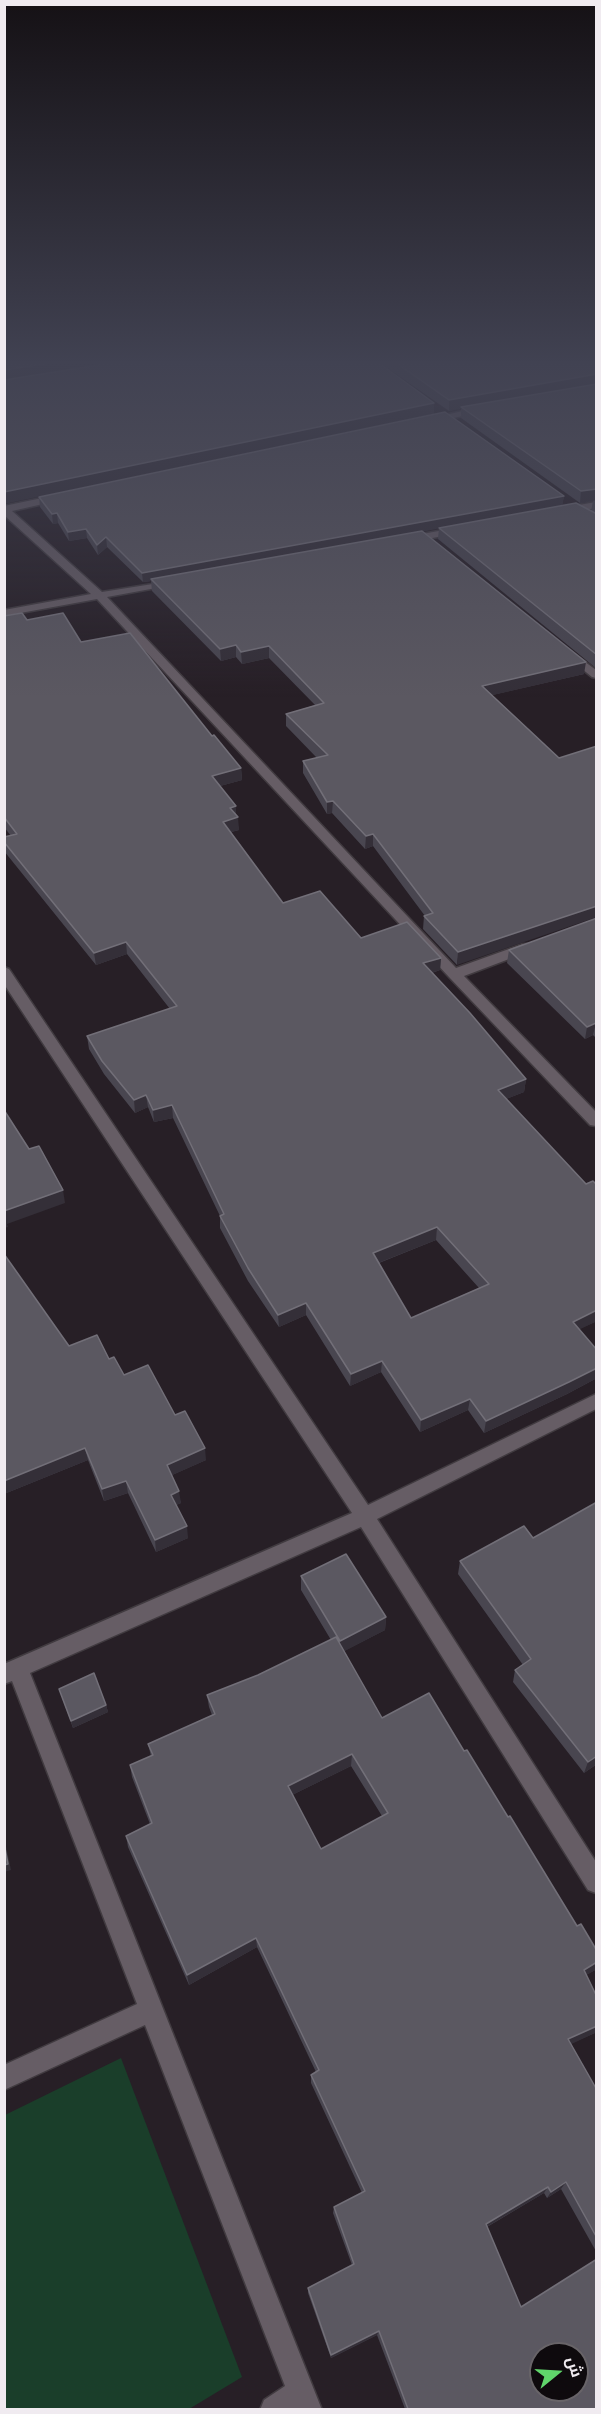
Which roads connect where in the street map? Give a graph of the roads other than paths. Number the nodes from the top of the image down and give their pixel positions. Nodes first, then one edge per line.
1 (75, 494) edge
2 (573, 505) junction
3 (597, 505) edge
4 (5, 510) edge
5 (554, 513) edge
6 (587, 515) edge
7 (471, 528) edge
8 (389, 543) edge
9 (181, 581) edge
10 (100, 596) junction
11 (4, 613) edge
12 (558, 644) edge
13 (595, 673) edge
14 (542, 942) edge
15 (4, 972) edge
16 (454, 974) junction
17 (597, 1121) edge
18 (597, 1401) edge
19 (363, 1517) junction
20 (11, 1671) edge
21 (597, 1882) edge
22 (153, 2009) junction
23 (4, 2078) edge
24 (304, 2401) edge
25 (274, 2409) edge

1 - 4 street
2 - 3 street
2 - 5 street
2 - 6 street
4 - 10 street
7 - 8 street
9 - 10 street
10 - 11 street
10 - 16 street
12 - 13 street
14 - 16 street
15 - 19 street
16 - 17 street
18 - 19 street
19 - 20 street
19 - 21 street
20 - 22 street
22 - 23 street
22 - 24 street
24 - 25 street

